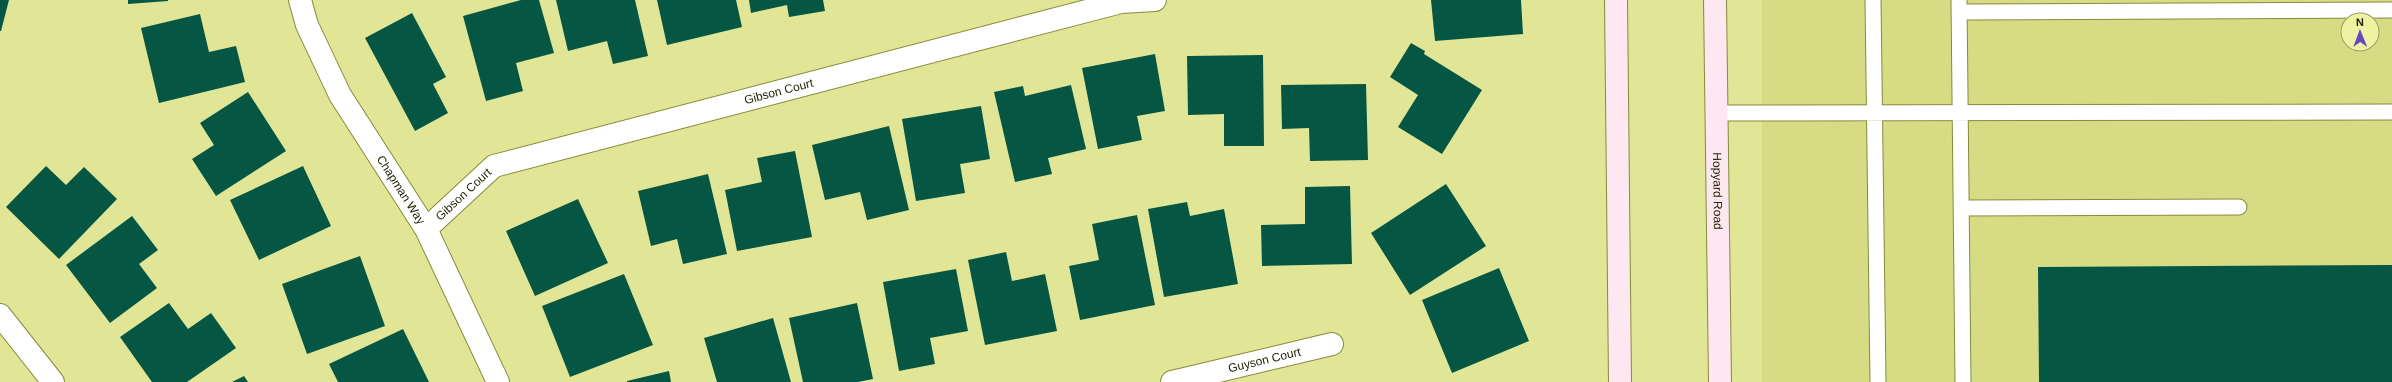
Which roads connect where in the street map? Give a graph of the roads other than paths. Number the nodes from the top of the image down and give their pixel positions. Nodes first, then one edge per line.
1 (300, 0) edge
2 (1155, 0) edge
3 (1616, 0) edge
4 (1715, 0) edge
5 (1873, 0) edge
6 (1959, 6) edge
7 (2392, 10) edge
8 (1716, 112) junction
9 (1875, 112) junction
10 (1961, 112) junction
11 (2392, 112) edge
12 (2239, 207) dead end
13 (1962, 208) junction
14 (426, 229) junction
15 (0, 315) edge
16 (1332, 344) dead end
17 (53, 382) edge
18 (498, 382) edge
19 (1172, 382) edge
20 (1620, 382) edge
21 (1720, 382) edge
22 (1878, 382) edge
23 (1963, 382) edge

1 - 14 street, Chapman Way
2 - 14 street, Gibson Court
3 - 20 main road
4 - 8 main road, Hopyard Road
5 - 9 lane
6 - 7 lane
6 - 10 lane
8 - 9 lane
8 - 21 main road, Hopyard Road
9 - 10 lane
9 - 22 lane
10 - 11 lane
10 - 13 lane
12 - 13 lane
13 - 23 lane
14 - 18 street, Chapman Way
15 - 17 street
16 - 19 street, Guyson Court

